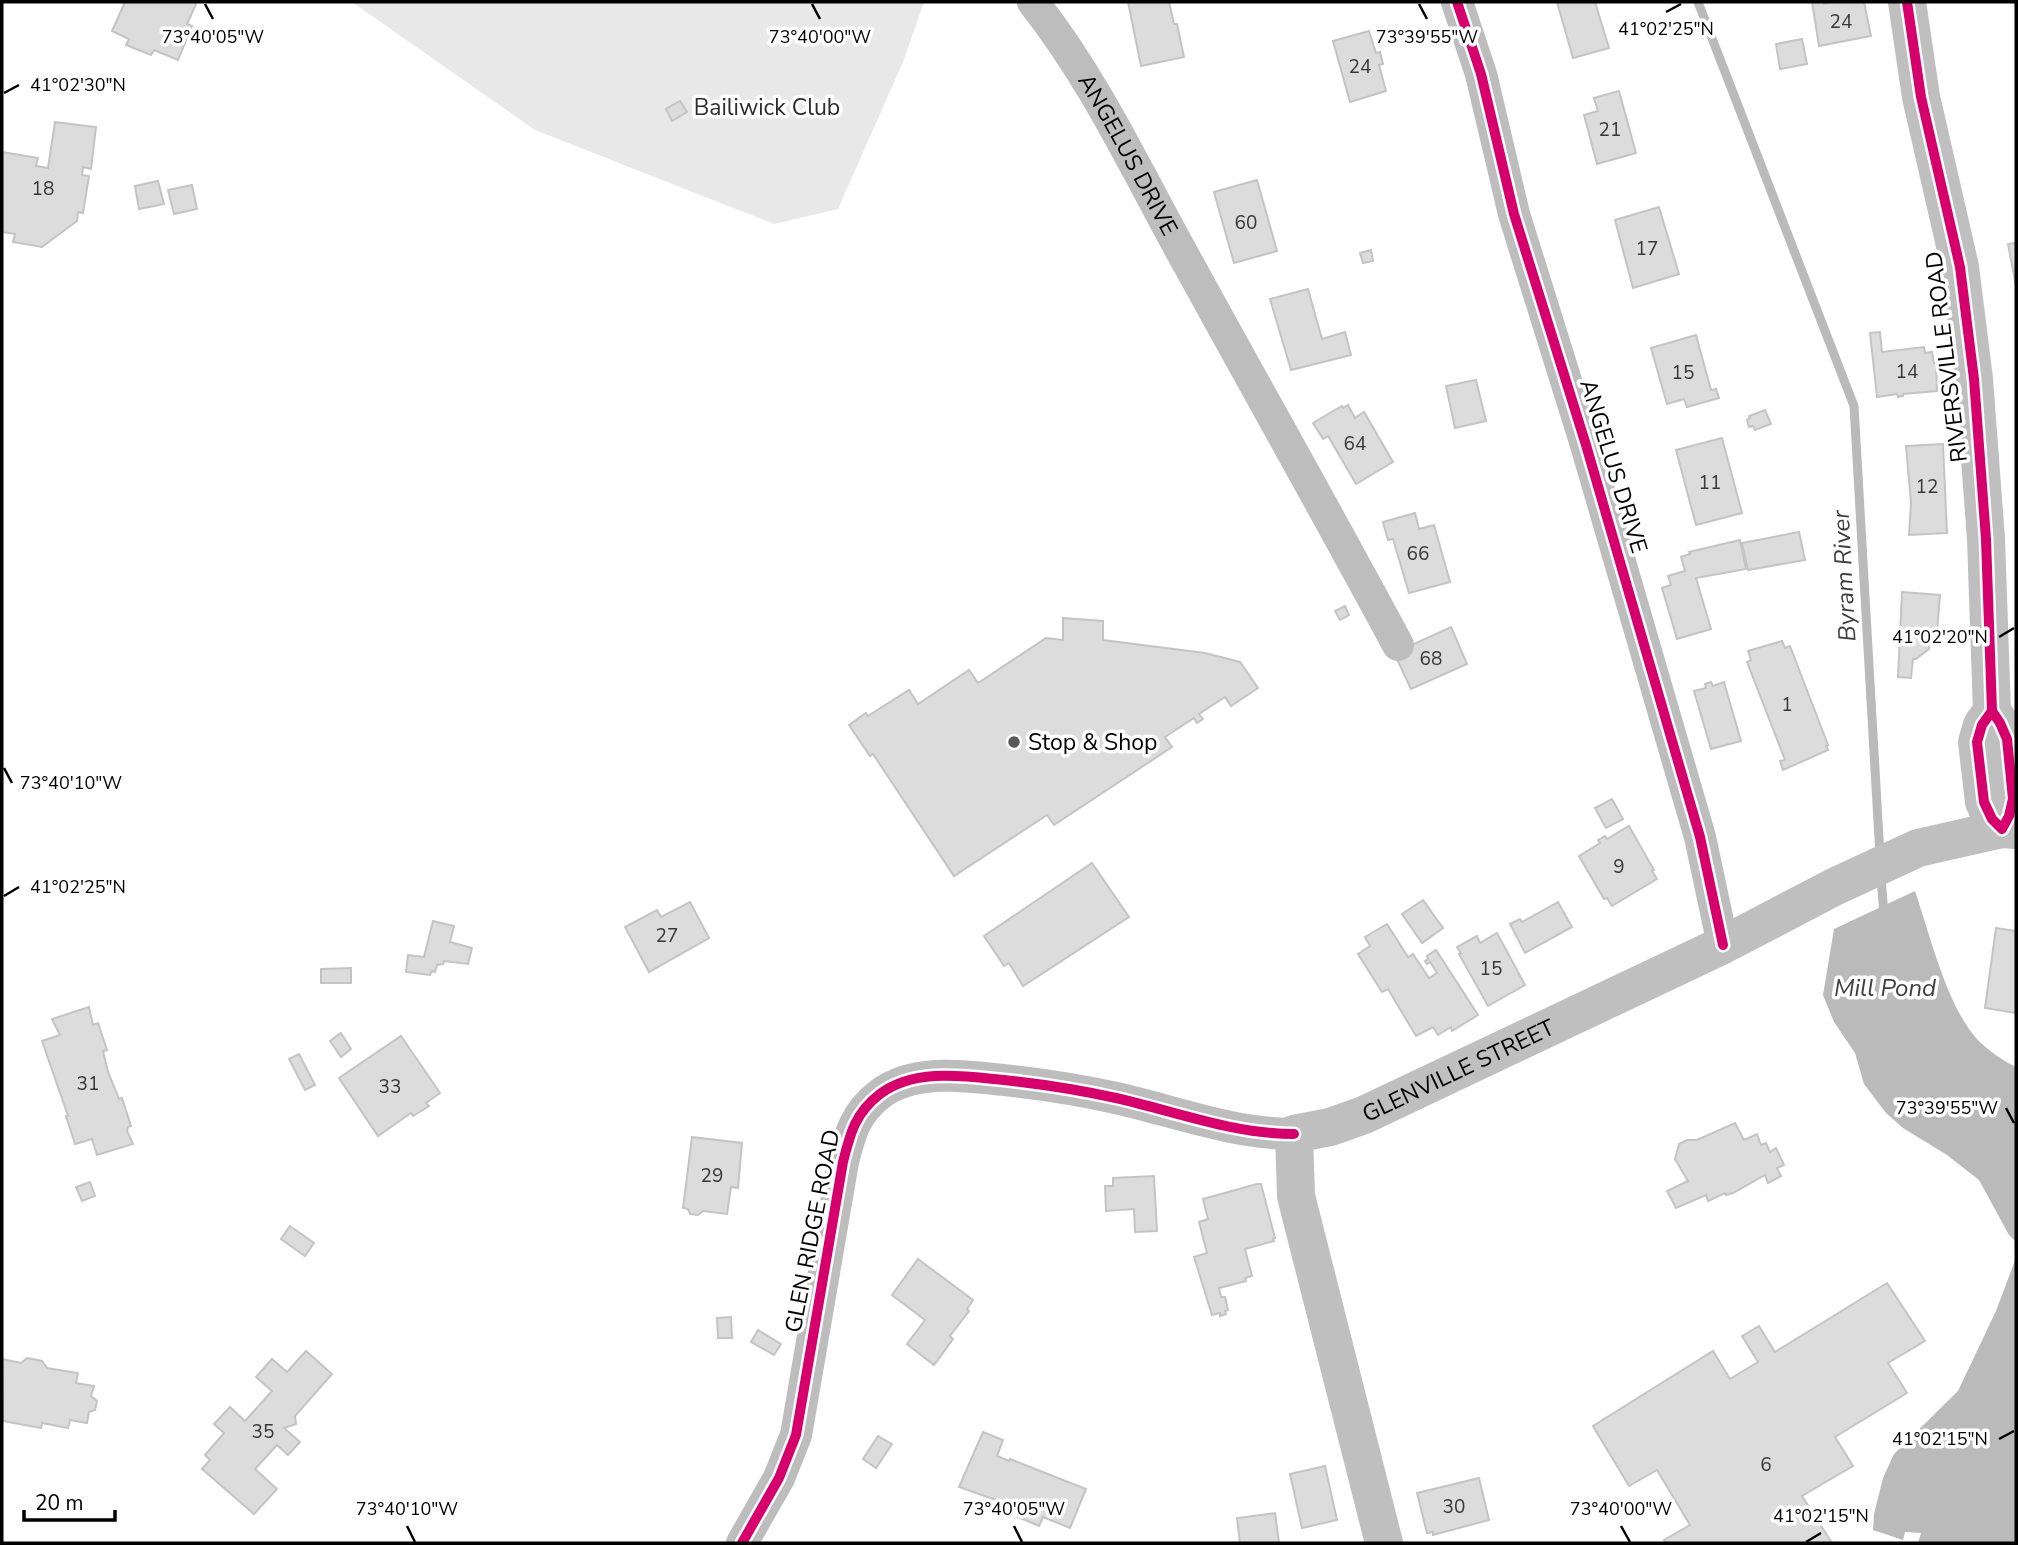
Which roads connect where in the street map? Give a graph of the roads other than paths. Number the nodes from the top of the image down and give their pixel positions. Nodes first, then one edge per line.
1 (1033, 2) edge
2 (1457, 2) edge
3 (1907, 2) edge
4 (1398, 645) dead end
5 (2009, 829) edge
6 (1723, 945) junction
7 (1294, 1133) junction
8 (742, 1543) edge
9 (1384, 1543) edge

1 - 4 street, ANGELUS DRIVE
2 - 6 street, ANGELUS DRIVE
3 - 5 main road, RIVERSVILLE ROAD
5 - 6 main road, GLENVILLE STREET
6 - 7 main road, GLENVILLE STREET
7 - 8 street, GLEN RIDGE ROAD
7 - 9 main road

